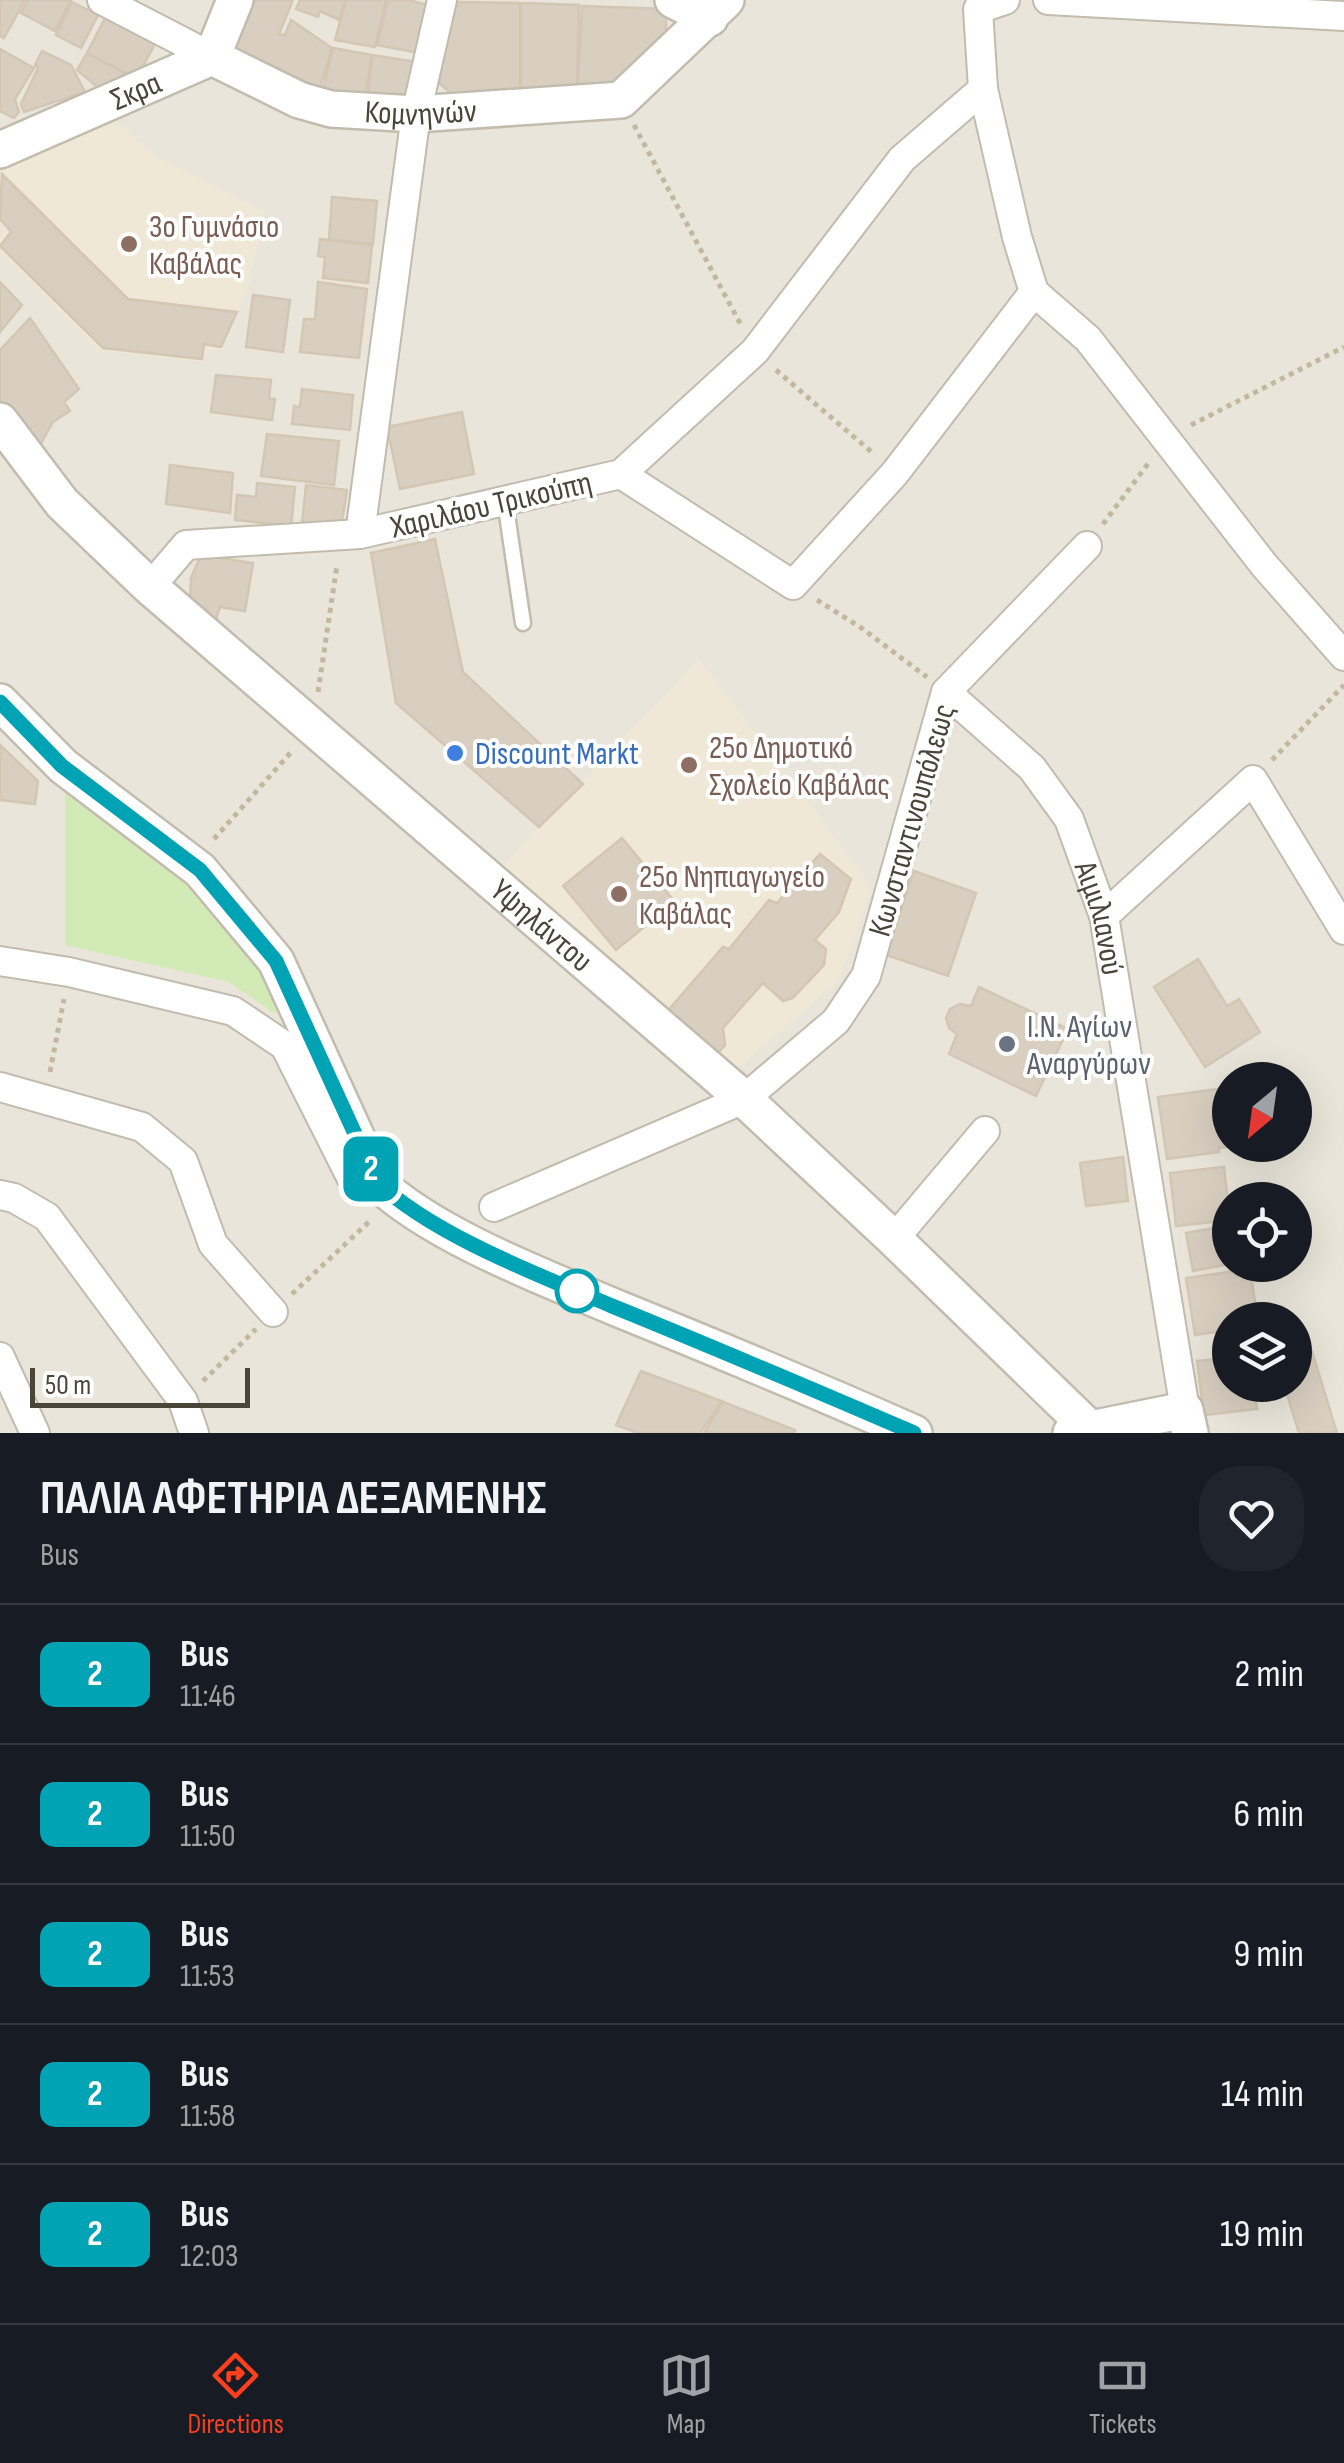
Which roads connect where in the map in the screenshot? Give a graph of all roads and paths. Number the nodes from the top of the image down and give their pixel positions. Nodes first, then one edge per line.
1 (102, 0) edge
2 (236, 0) edge
3 (442, 0) edge
4 (673, 0) edge
5 (1005, 0) edge
6 (1048, 0) edge
7 (711, 6) edge
8 (1344, 16) edge
9 (212, 58) junction
10 (984, 89) junction
11 (621, 100) junction
12 (416, 114) junction
13 (0, 150) edge
14 (1034, 292) junction
15 (1344, 346) edge
16 (755, 352) junction
17 (0, 421) edge
18 (1167, 438) junction
19 (895, 473) junction
20 (621, 474) junction
21 (505, 501) junction
22 (360, 534) junction
23 (1086, 546) joint
24 (794, 586) junction
25 (150, 587) junction
26 (522, 623) dead end
27 (1344, 656) edge
28 (1344, 685) edge
29 (946, 692) junction
30 (0, 702) edge
31 (1253, 780) junction
32 (1104, 916) junction
33 (1344, 930) edge
34 (0, 961) edge
35 (69, 972) junction
36 (0, 1087) edge
37 (45, 1099) junction
38 (744, 1099) junction
39 (985, 1130) dead end
40 (377, 1182) junction
41 (0, 1195) edge
42 (494, 1207) dead end
43 (894, 1239) junction
44 (273, 1312) dead end
45 (0, 1357) edge
46 (1187, 1422) edge
47 (1080, 1431) edge
48 (36, 1433) edge
49 (194, 1433) edge
50 (914, 1433) edge

1 - 9 street, Κομνηνών
2 - 9 street
3 - 12 street
4 - 7 street
5 - 10 street
6 - 8 street
7 - 11 street
9 - 12 street, Κομνηνών
9 - 13 street, Σκρα
10 - 14 street
10 - 16 street, Χαριλάου Τρικούπη
11 - 12 street, Κομνηνών
11 - 16 path
12 - 22 street
14 - 18 street
14 - 19 street
15 - 18 path
16 - 19 path
16 - 20 street, Χαριλάου Τρικούπη
17 - 25 street, Υψηλάντου
18 - 23 path
18 - 27 street
19 - 24 street
20 - 21 street, Χαριλάου Τρικούπη
20 - 24 street
21 - 22 street, Χαριλάου Τρικούπη
21 - 26 lane
22 - 25 street, Χαριλάου Τρικούπη
23 - 29 street, Κωνσταντινουπόλεως
24 - 29 path
25 - 38 street, Υψηλάντου
28 - 31 path
29 - 32 street, Αιμιλιανού
29 - 38 street, Κωνσταντινουπόλεως
30 - 40 street
31 - 32 street
31 - 33 street
32 - 46 street, Αιμιλιανού
34 - 35 street
35 - 37 path
35 - 40 street
36 - 37 street
37 - 44 street
38 - 42 street, Κωνσταντινουπόλεως
38 - 43 street, Υψηλάντου
39 - 43 street
40 - 50 street
41 - 49 street
43 - 47 street, Υψηλάντου
45 - 48 street
46 - 47 street

